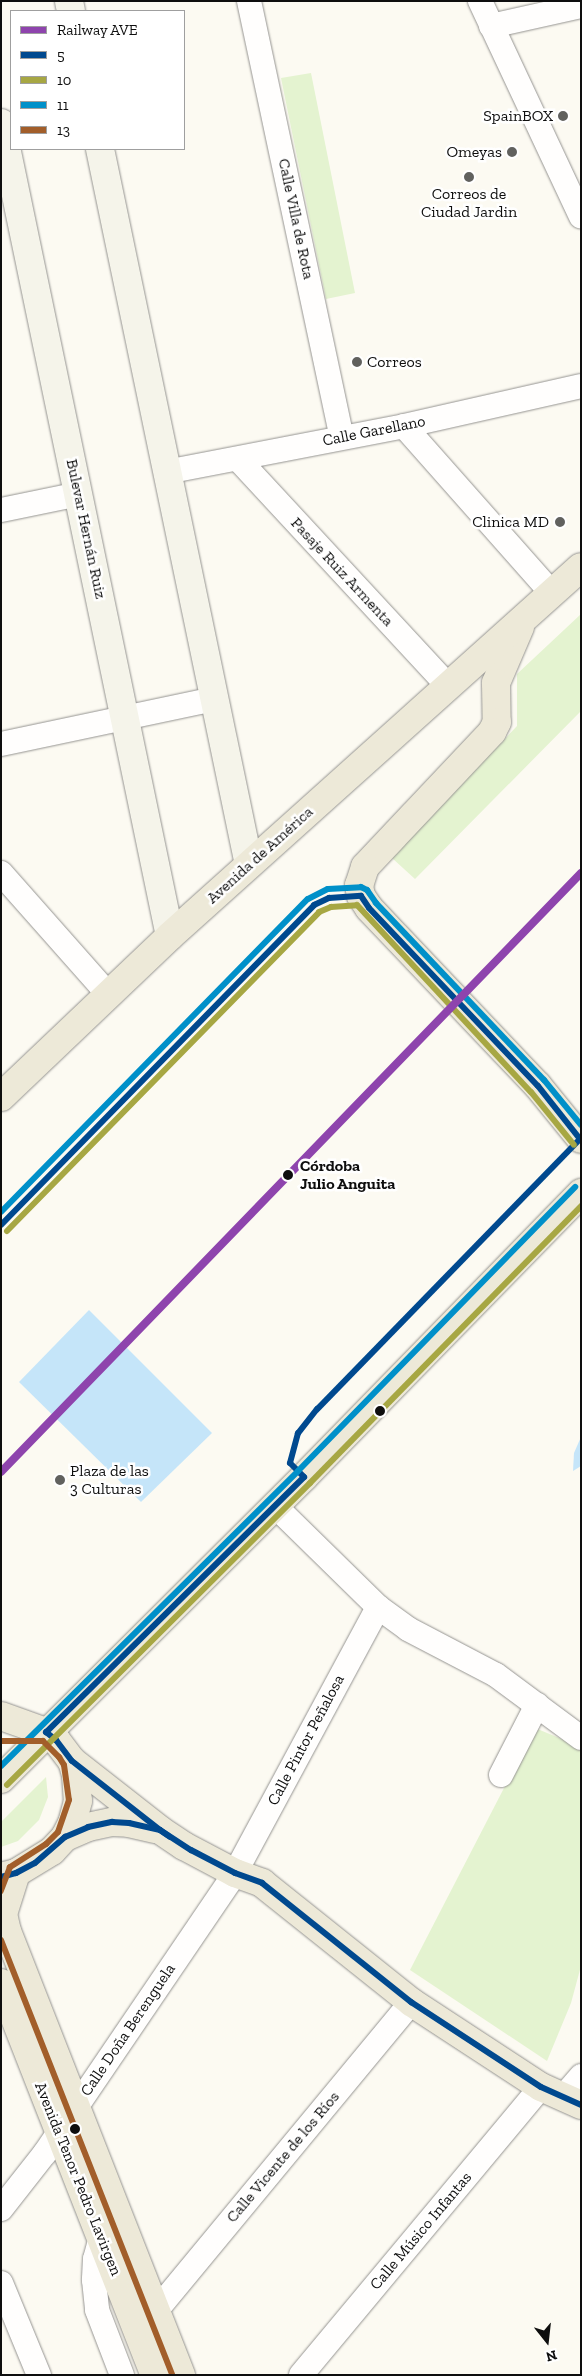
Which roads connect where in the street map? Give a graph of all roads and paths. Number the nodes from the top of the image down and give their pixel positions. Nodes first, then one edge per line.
1 (249, 1) edge
2 (480, 1) edge
3 (581, 6) edge
4 (491, 26) junction
5 (1, 123) edge
6 (100, 150) edge
7 (581, 217) edge
8 (581, 386) edge
9 (404, 426) junction
10 (342, 437) junction
11 (238, 459) junction
12 (166, 472) junction
13 (78, 494) junction
14 (1, 510) edge
15 (581, 567) edge
16 (552, 594) junction
17 (524, 619) junction
18 (447, 685) junction
19 (214, 699) junction
20 (125, 718) junction
21 (1, 744) edge
22 (248, 865) junction
23 (1, 873) edge
24 (170, 936) junction
25 (109, 995) junction
26 (1, 1097) edge
27 (581, 1139) edge
28 (581, 1193) edge
29 (275, 1506) junction
30 (378, 1607) junction
31 (536, 1705) junction
32 (1, 1716) edge
33 (1, 1732) edge
34 (46, 1732) junction
35 (581, 1738) edge
36 (72, 1761) junction
37 (501, 1775) dead end
38 (1, 1778) edge
39 (160, 1830) junction
40 (65, 1837) junction
41 (235, 1873) junction
42 (9, 1875) edge
43 (1, 1983) edge
44 (411, 2002) junction
45 (581, 2076) edge
46 (561, 2096) edge
47 (75, 2107) junction
48 (58, 2133) junction
49 (1, 2209) edge
50 (101, 2238) junction
51 (1, 2283) edge
52 (155, 2312) junction
53 (39, 2375) edge
54 (122, 2375) edge
55 (155, 2375) edge
56 (181, 2375) edge
57 (301, 2375) edge

1 - 10 street, Calle Villa de Rota
2 - 4 street
3 - 4 street
4 - 7 street
5 - 13 street, Bulevar Hernán Ruiz
6 - 12 street
8 - 9 street, Calle Garellano
9 - 10 street, Calle Garellano
9 - 16 street
10 - 11 street, Calle Garellano
11 - 12 street, Calle Garellano
11 - 18 street, Pasaje Ruiz Armenta
12 - 19 street
13 - 14 street
13 - 20 street, Bulevar Hernán Ruiz
15 - 16 main road, Avenida de América
16 - 17 main road, Avenida de América
17 - 18 main road, Avenida de América
17 - 27 main road, Avenida de América
18 - 22 main road, Avenida de América
19 - 20 street
19 - 22 street
20 - 21 street
20 - 24 street, Bulevar Hernán Ruiz
22 - 24 main road, Avenida de América
23 - 25 street
24 - 25 main road, Avenida de América
25 - 26 main road, Avenida de América
28 - 29 main road
29 - 30 street
29 - 34 main road
30 - 31 street
30 - 41 street, Calle Pintor Peñalosa
31 - 35 street
31 - 37 street
32 - 34 main road
33 - 34 main road
34 - 36 main road
34 - 38 main road
36 - 39 main road
36 - 40 main road
39 - 40 main road
39 - 41 main road
40 - 42 main road
41 - 44 main road
41 - 47 street, Calle Doña Berenguela
42 - 47 main road, Avenida Tenor Pedro Lavirgen
43 - 48 main road, Avenida Tenor Pedro Lavirgen
44 - 46 main road
44 - 52 street, Calle Vicente de los Ríos
45 - 46 street, Calle Músico Infantas
46 - 57 street, Calle Músico Infantas
47 - 48 street, Calle Doña Berenguela
47 - 52 main road, Avenida Tenor Pedro Lavirgen
48 - 49 street, Calle Doña Berenguela
48 - 50 main road, Avenida Tenor Pedro Lavirgen
50 - 54 street
50 - 55 main road, Avenida Tenor Pedro Lavirgen
51 - 53 street
52 - 56 main road, Avenida Tenor Pedro Lavirgen

